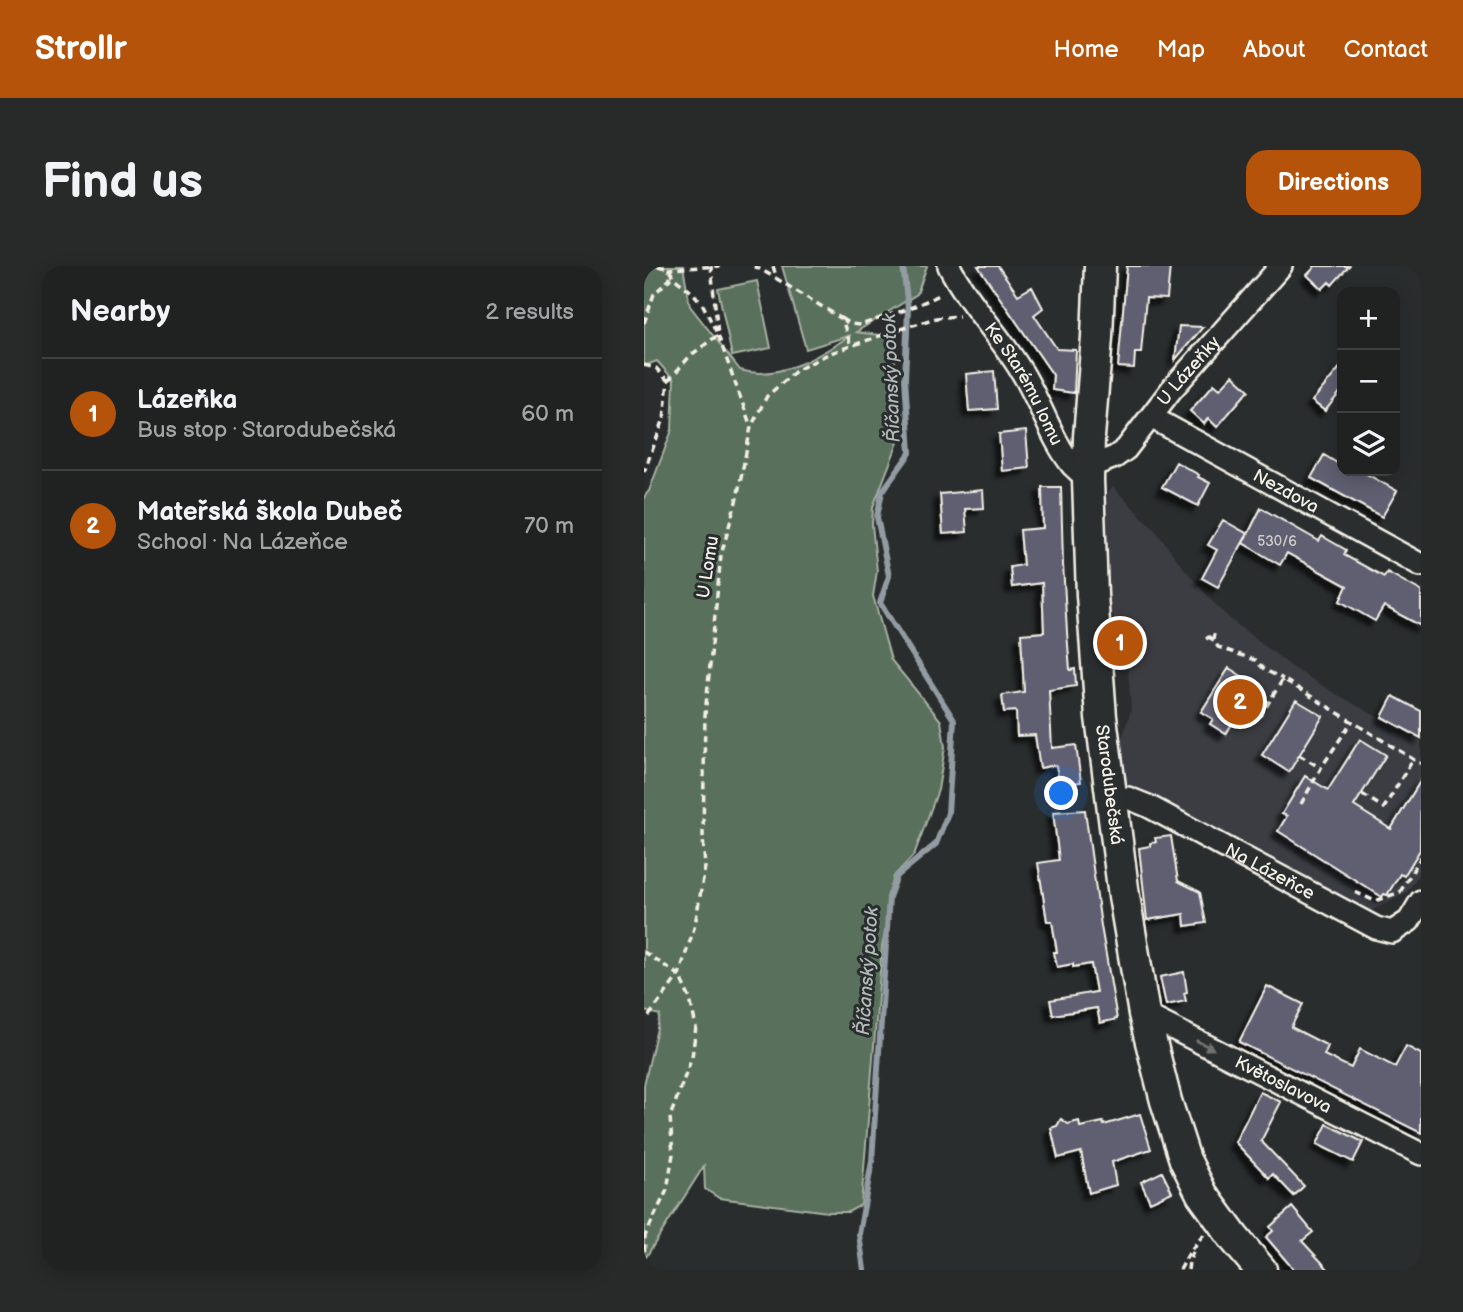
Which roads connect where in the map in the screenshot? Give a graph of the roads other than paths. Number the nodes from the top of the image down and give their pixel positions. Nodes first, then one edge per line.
1 (949, 266) edge
2 (1100, 266) edge
3 (1280, 266) edge
4 (1151, 417) junction
5 (1088, 471) junction
6 (1421, 565) edge
7 (1110, 800) junction
8 (1421, 901) edge
9 (1144, 1014) junction
10 (1421, 1154) edge
11 (1261, 1270) edge

1 - 5 street, Ke Starému lomu
2 - 5 street, Starodubečská
3 - 4 street, U Lázeňky
4 - 5 street, U Lázeňky
4 - 6 street, Nezdova
5 - 7 street, Starodubečská
7 - 8 street, Na Lázeňce
7 - 9 street, Starodubečská
9 -> 10 street, Květoslavova
9 - 11 street, Starodubečská

